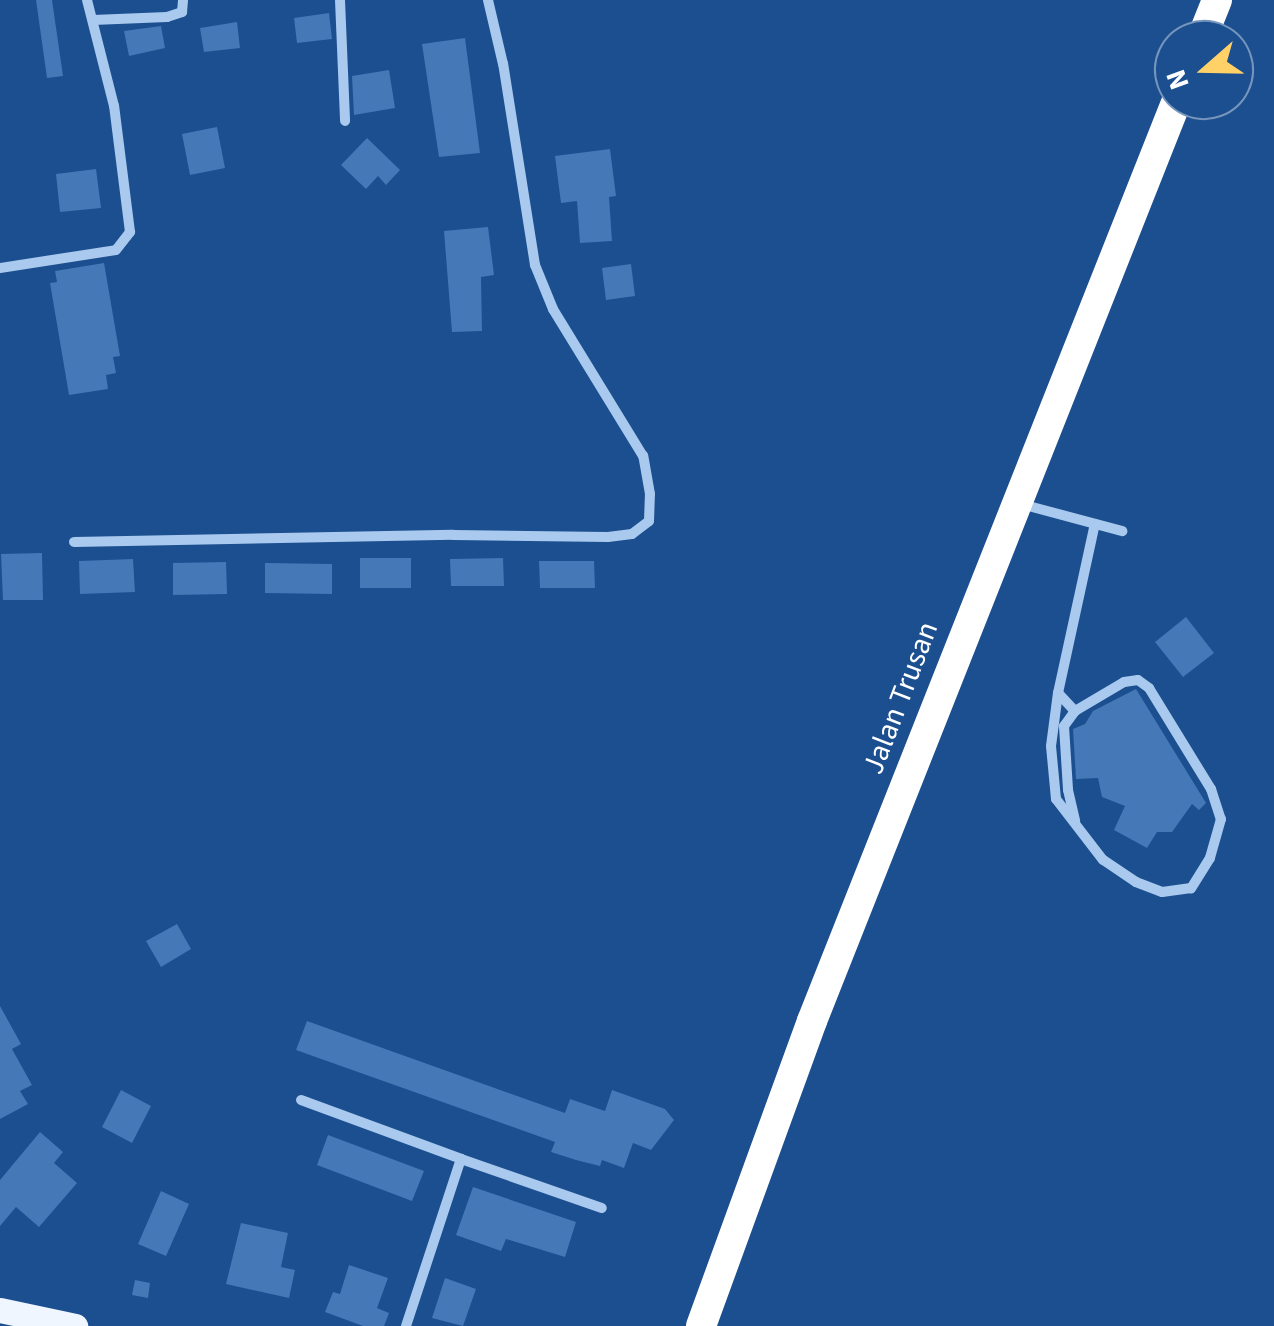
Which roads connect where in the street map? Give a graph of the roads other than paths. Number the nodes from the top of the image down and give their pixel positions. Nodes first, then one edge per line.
1 (87, 0) edge
2 (184, 0) edge
3 (340, 0) edge
4 (488, 0) edge
5 (94, 20) junction
6 (1169, 120) edge
7 (345, 121) dead end
8 (0, 268) edge
9 (1015, 502) junction
10 (1095, 524) junction
11 (1122, 531) dead end
12 (74, 542) dead end
13 (1058, 692) junction
14 (1075, 711) junction
15 (1077, 831) junction
16 (301, 1100) dead end
17 (460, 1160) junction
18 (602, 1208) dead end
19 (0, 1310) edge
20 (75, 1326) edge
21 (406, 1326) edge
22 (701, 1326) edge

1 - 5 street
2 - 5 street
3 - 7 street
4 - 12 street
5 - 8 street
6 - 9 highway, Jalan Trusan
9 - 10 street
9 - 22 highway, Jalan Trusan
10 - 11 street
10 - 13 street
13 - 14 street
13 - 15 street
14 - 15 street
14 - 15 street
16 - 17 street
17 - 18 street
17 - 21 street
19 - 20 main road

